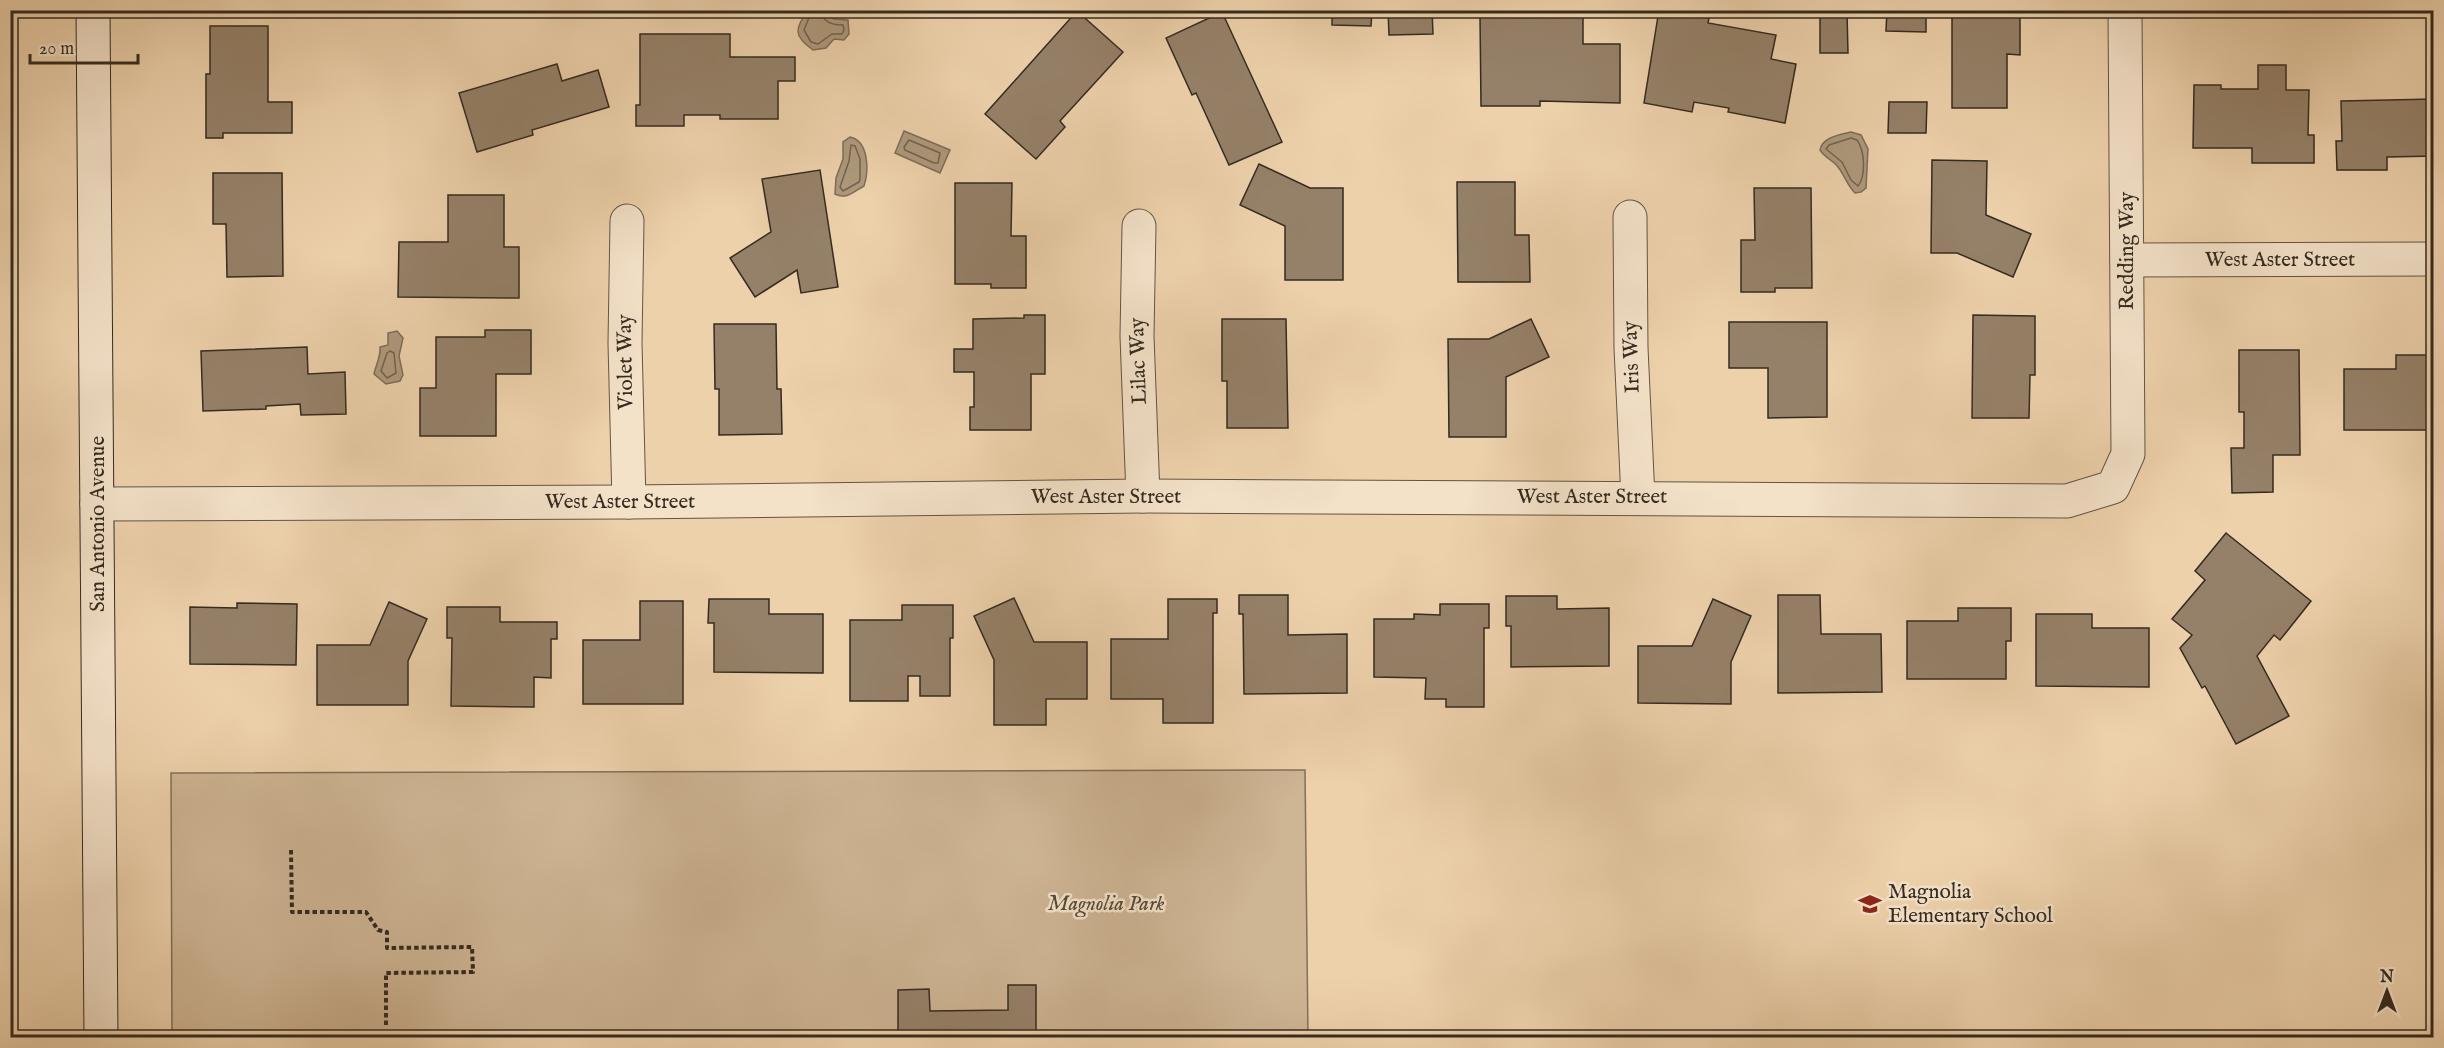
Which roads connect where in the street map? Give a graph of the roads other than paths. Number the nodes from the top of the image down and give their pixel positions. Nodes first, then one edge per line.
1 (93, 10) edge
2 (2125, 10) edge
3 (1630, 216) dead end
4 (627, 221) dead end
5 (1139, 226) dead end
6 (2433, 259) edge
7 (2127, 260) junction
8 (2113, 487) joint
9 (1143, 496) junction
10 (1638, 498) junction
11 (629, 502) junction
12 (98, 504) junction
13 (101, 1038) edge

1 - 12 street, San Antonio Avenue
2 - 7 street, Redding Way
3 - 10 street, Iris Way
4 - 11 street, Violet Way
5 - 9 street, Lilac Way
6 - 7 street, West Aster Street
7 - 8 street, Redding Way
8 - 10 street, West Aster Street
9 - 10 street, West Aster Street
9 - 11 street, West Aster Street
11 - 12 street, West Aster Street
12 - 13 street, San Antonio Avenue

